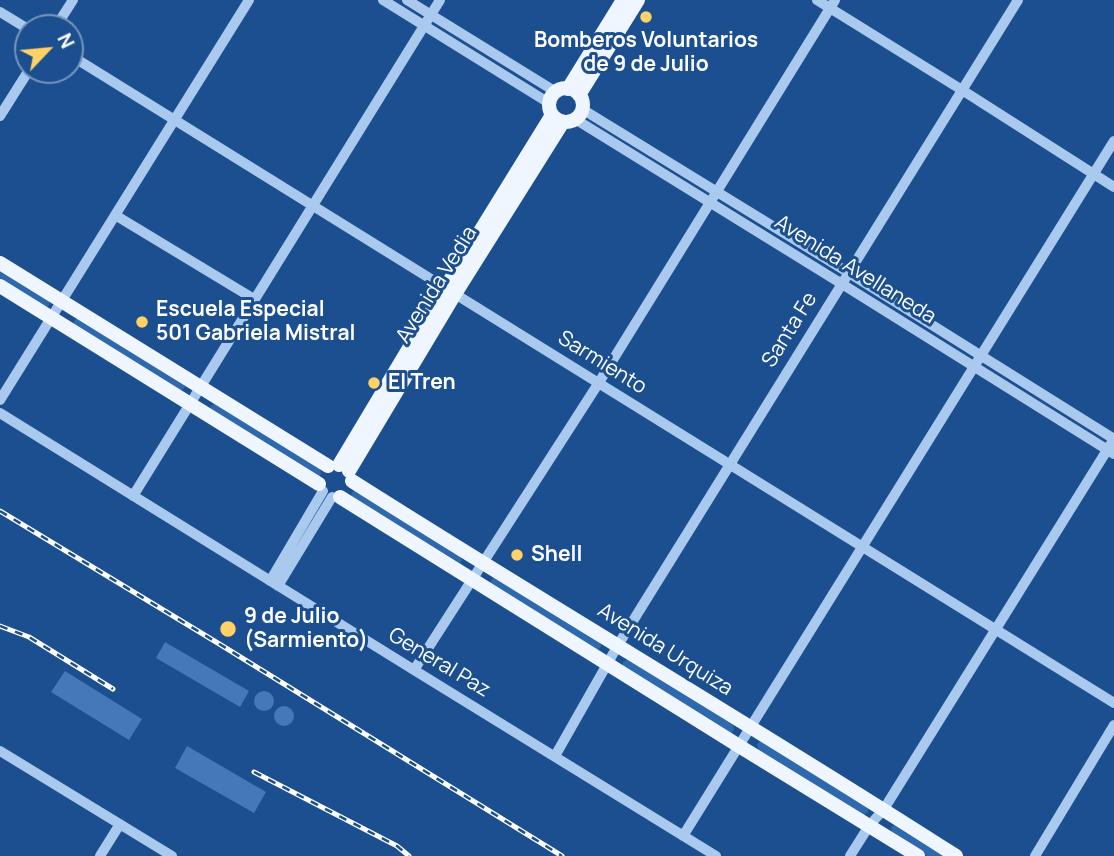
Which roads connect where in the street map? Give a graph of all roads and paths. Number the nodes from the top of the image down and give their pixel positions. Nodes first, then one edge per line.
1 (249, 0) edge
2 (383, 0) edge
3 (407, 0) edge
4 (440, 0) edge
5 (817, 0) edge
6 (1018, 0) edge
7 (629, 3) edge
8 (832, 4) edge
9 (431, 15) junction
10 (424, 25) junction
11 (84, 64) edge
12 (20, 84) edge
13 (962, 90) junction
14 (565, 106) junction
15 (0, 116) edge
16 (174, 120) junction
17 (1114, 141) edge
18 (1093, 174) junction
19 (1114, 187) edge
20 (716, 192) junction
21 (709, 203) junction
22 (312, 206) junction
23 (115, 215) junction
24 (0, 263) edge
25 (849, 272) junction
26 (842, 284) junction
27 (0, 286) edge
28 (450, 291) junction
29 (254, 299) junction
30 (62, 302) junction
31 (52, 318) junction
32 (981, 356) junction
33 (974, 367) junction
34 (598, 384) junction
35 (200, 386) junction
36 (0, 400) edge
37 (189, 404) junction
38 (0, 413) edge
39 (1114, 439) edge
40 (1111, 452) edge
41 (730, 464) junction
42 (342, 471) junction
43 (329, 492) junction
44 (133, 496) junction
45 (862, 547) junction
46 (483, 564) junction
47 (473, 580) junction
48 (274, 583) junction
49 (995, 630) junction
50 (618, 645) junction
51 (607, 664) junction
52 (414, 670) junction
53 (1114, 703) edge
54 (1114, 725) edge
55 (750, 728) junction
56 (738, 747) junction
57 (0, 751) edge
58 (555, 756) junction
59 (884, 809) junction
60 (120, 824) junction
61 (869, 826) junction
62 (683, 836) junction
63 (100, 856) edge
64 (172, 856) edge
65 (716, 856) edge
66 (849, 856) edge
67 (918, 856) edge
68 (956, 856) edge
69 (1035, 856) edge

1 - 16 street
2 - 10 street, Avenida Avellaneda
3 - 9 street, Avenida Avellaneda
4 - 9 street
5 - 8 street
6 - 13 street, Santa Fe
7 - 14 main road, Avenida Vedia
8 - 13 street
8 - 20 street
9 - 10 street
9 - 14 street, Avenida Avellaneda
10 - 14 street, Avenida Avellaneda
10 - 22 street
11 - 16 street, Sarmiento
12 - 15 street
13 - 18 street
13 - 25 street, Santa Fe
14 - 20 street, Avenida Avellaneda
14 - 21 street, Avenida Avellaneda
14 - 28 main road, Avenida Vedia
16 - 22 street, Sarmiento
16 - 23 street
17 - 18 street
18 - 19 street
18 - 32 street
20 - 21 street
20 - 25 street, Avenida Avellaneda
21 - 26 street, Avenida Avellaneda
21 - 34 street
22 - 28 street, Sarmiento
22 - 29 street
23 - 29 street
23 - 30 street
24 - 30 main road, Avenida Urquiza
25 - 26 street, Santa Fe
25 - 32 street, Avenida Avellaneda
26 - 33 street, Avenida Avellaneda
26 - 41 street, Santa Fe
27 - 31 main road, Avenida Urquiza
28 - 34 street, Sarmiento
28 - 42 main road, Avenida Vedia
29 - 35 street
30 - 31 street
30 - 35 main road, Avenida Urquiza
31 - 36 street
31 - 37 main road, Avenida Urquiza
32 - 33 street
32 - 39 street, Avenida Avellaneda
33 - 40 street, Avenida Avellaneda
33 - 45 street
34 - 41 street, Sarmiento
34 - 46 street
35 - 37 street
35 - 42 main road, Avenida Urquiza
37 - 43 main road, Avenida Urquiza
37 - 44 street
38 - 44 street, General Paz
39 - 40 street
40 - 49 street
41 - 45 street, Sarmiento
41 - 50 street, Santa Fe
42 - 43 main road
42 - 43 main road
42 - 46 main road, Avenida Urquiza
43 - 47 main road, Avenida Urquiza
43 - 48 street
44 - 48 street, General Paz
45 - 49 street, Sarmiento
45 - 55 street
46 - 47 street
46 - 50 main road, Avenida Urquiza
47 - 51 main road, Avenida Urquiza
47 - 52 street
48 - 52 street, General Paz
49 - 53 street, Sarmiento
49 - 59 street
50 - 51 street, Santa Fe
50 - 55 main road, Avenida Urquiza
51 - 56 main road, Avenida Urquiza
51 - 58 street, Santa Fe
52 - 58 street, General Paz
54 - 69 street
55 - 56 street
55 - 59 main road, Avenida Urquiza
56 - 61 main road, Avenida Urquiza
56 - 62 street
57 - 60 street
58 - 62 street, General Paz
59 - 61 street
59 - 68 main road, Avenida Urquiza
60 - 63 street
60 - 64 street
61 - 66 street
61 - 67 main road, Avenida Urquiza
62 - 65 street, General Paz

